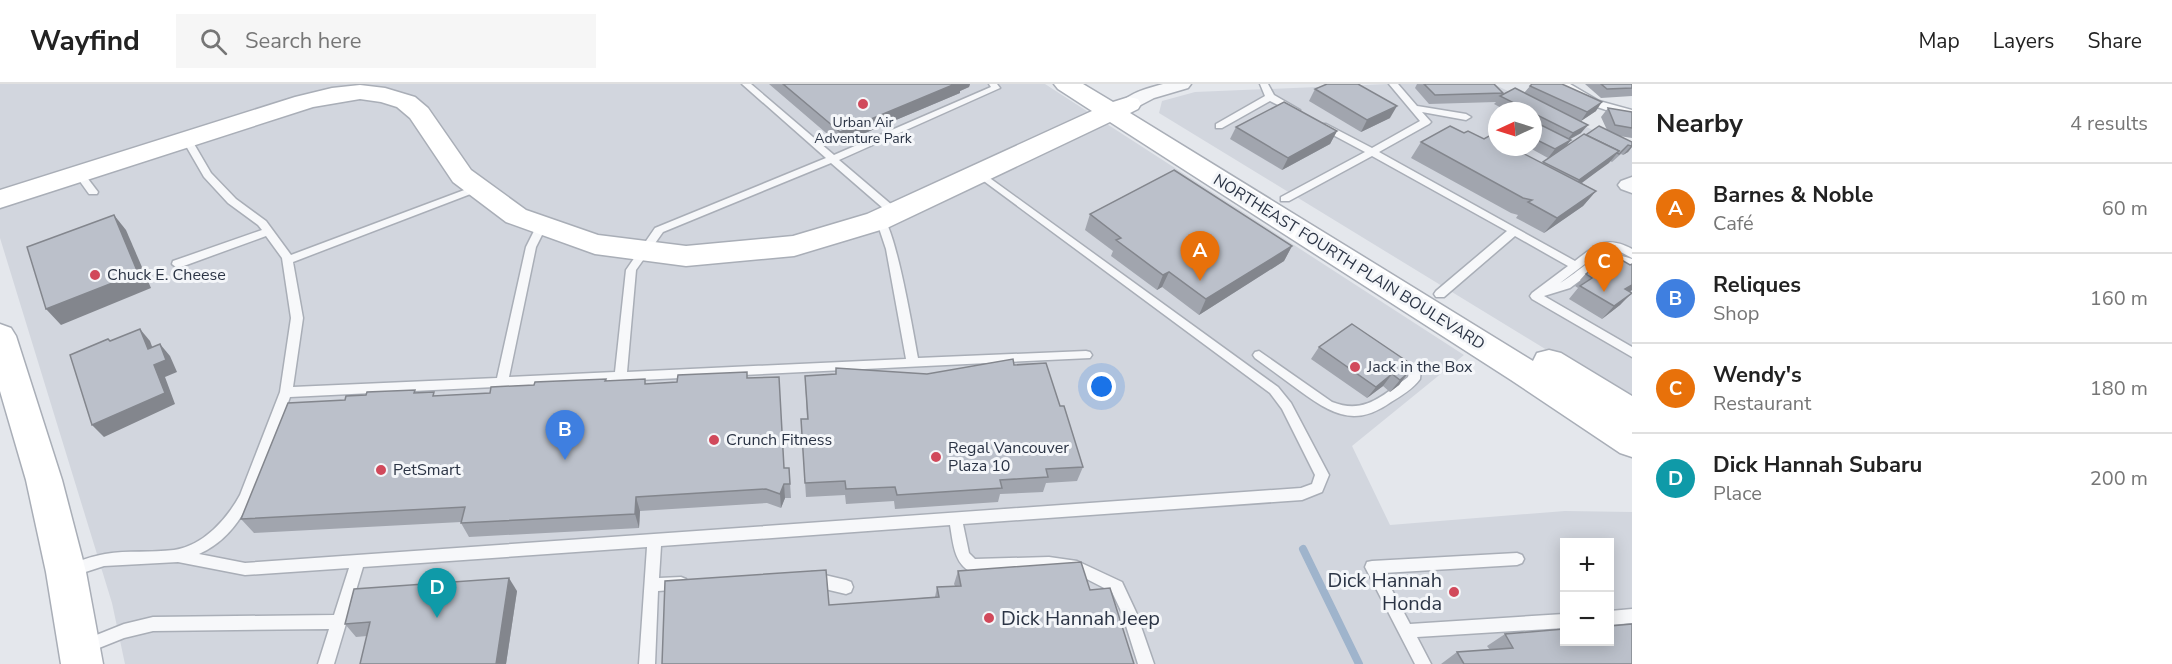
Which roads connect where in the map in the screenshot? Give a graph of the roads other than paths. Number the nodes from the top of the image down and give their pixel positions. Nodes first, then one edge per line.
1 (746, 84) edge
2 (993, 84) edge
3 (1065, 84) edge
4 (1098, 84) edge
5 (1182, 84) edge
6 (1264, 84) edge
7 (1393, 84) edge
8 (1564, 84) edge
9 (374, 89) edge
10 (1270, 97) junction
11 (1414, 108) junction
12 (1120, 109) junction
13 (1300, 113) edge
14 (1632, 113) edge
15 (1466, 117) dead end
16 (1311, 119) edge
17 (1219, 126) dead end
18 (187, 139) junction
19 (1372, 152) junction
20 (833, 159) junction
21 (981, 174) junction
22 (478, 188) junction
23 (0, 199) edge
24 (1285, 199) junction
25 (888, 216) junction
26 (542, 225) junction
27 (1514, 231) junction
28 (268, 232) junction
29 (645, 250) junction
30 (1632, 254) edge
31 (288, 260) junction
32 (1632, 263) edge
33 (177, 264) dead end
34 (1576, 266) junction
35 (1440, 294) junction
36 (1536, 296) junction
37 (0, 336) edge
38 (1632, 353) edge
39 (1086, 355) dead end
40 (1259, 355) dead end
41 (913, 363) junction
42 (1415, 368) dead end
43 (1523, 371) junction
44 (620, 377) junction
45 (502, 382) junction
46 (286, 392) junction
47 (1632, 413) edge
48 (1632, 429) edge
49 (1632, 443) edge
50 (955, 518) junction
51 (654, 540) junction
52 (178, 556) junction
53 (1517, 560) dead end
54 (358, 561) junction
55 (66, 572) junction
56 (792, 580) edge
57 (698, 584) edge
58 (652, 585) junction
59 (846, 587) dead end
60 (1632, 616) edge
61 (1614, 618) edge
62 (1560, 621) edge
63 (339, 622) junction
64 (1406, 631) junction
65 (81, 656) edge
66 (326, 664) edge
67 (647, 664) edge
68 (1146, 664) edge
69 (1423, 664) edge

1 - 20 lane
2 - 20 lane
3 - 12 street, NORTHEAST FOURTH PLAIN BOULEVARD
4 - 12 street, NORTHEAST FOURTH PLAIN BOULEVARD
5 - 12 street
6 - 10 lane
7 - 11 lane
8 - 14 lane
9 - 18 street
9 - 22 street
10 - 13 lane
10 - 17 lane
11 - 15 lane
11 - 19 lane
12 - 21 street
12 - 24 street, NORTHEAST FOURTH PLAIN BOULEVARD
12 - 43 street, NORTHEAST FOURTH PLAIN BOULEVARD
16 - 19 lane
18 - 23 street
18 - 28 lane
19 - 24 lane
19 - 27 lane
20 - 25 lane
20 - 29 lane
21 - 25 street
21 - 50 lane
22 - 26 street
22 - 31 lane
24 - 35 street, NORTHEAST FOURTH PLAIN BOULEVARD
25 - 29 street
25 - 41 lane
26 - 29 street
26 - 45 lane
27 - 34 lane
27 - 35 lane
28 - 31 lane
28 - 33 lane
29 - 44 lane
30 - 34 lane
31 - 46 lane
32 - 36 lane
34 - 36 lane
35 - 47 street, NORTHEAST FOURTH PLAIN BOULEVARD
36 - 38 lane
37 - 55 street
39 - 41 lane
40 - 42 lane
41 - 44 lane
43 - 48 street
43 - 49 street, NORTHEAST FOURTH PLAIN BOULEVARD
44 - 45 lane
45 - 46 lane
46 - 52 lane
50 - 51 lane
50 - 68 lane
51 - 54 lane
51 - 58 lane
52 - 54 lane
52 - 55 lane
53 - 64 lane
54 - 63 lane
55 - 65 street
56 - 59 lane
57 - 58 lane
58 - 67 lane
60 - 61 lane
62 - 64 lane
63 - 65 lane
63 - 66 lane
64 - 69 lane

